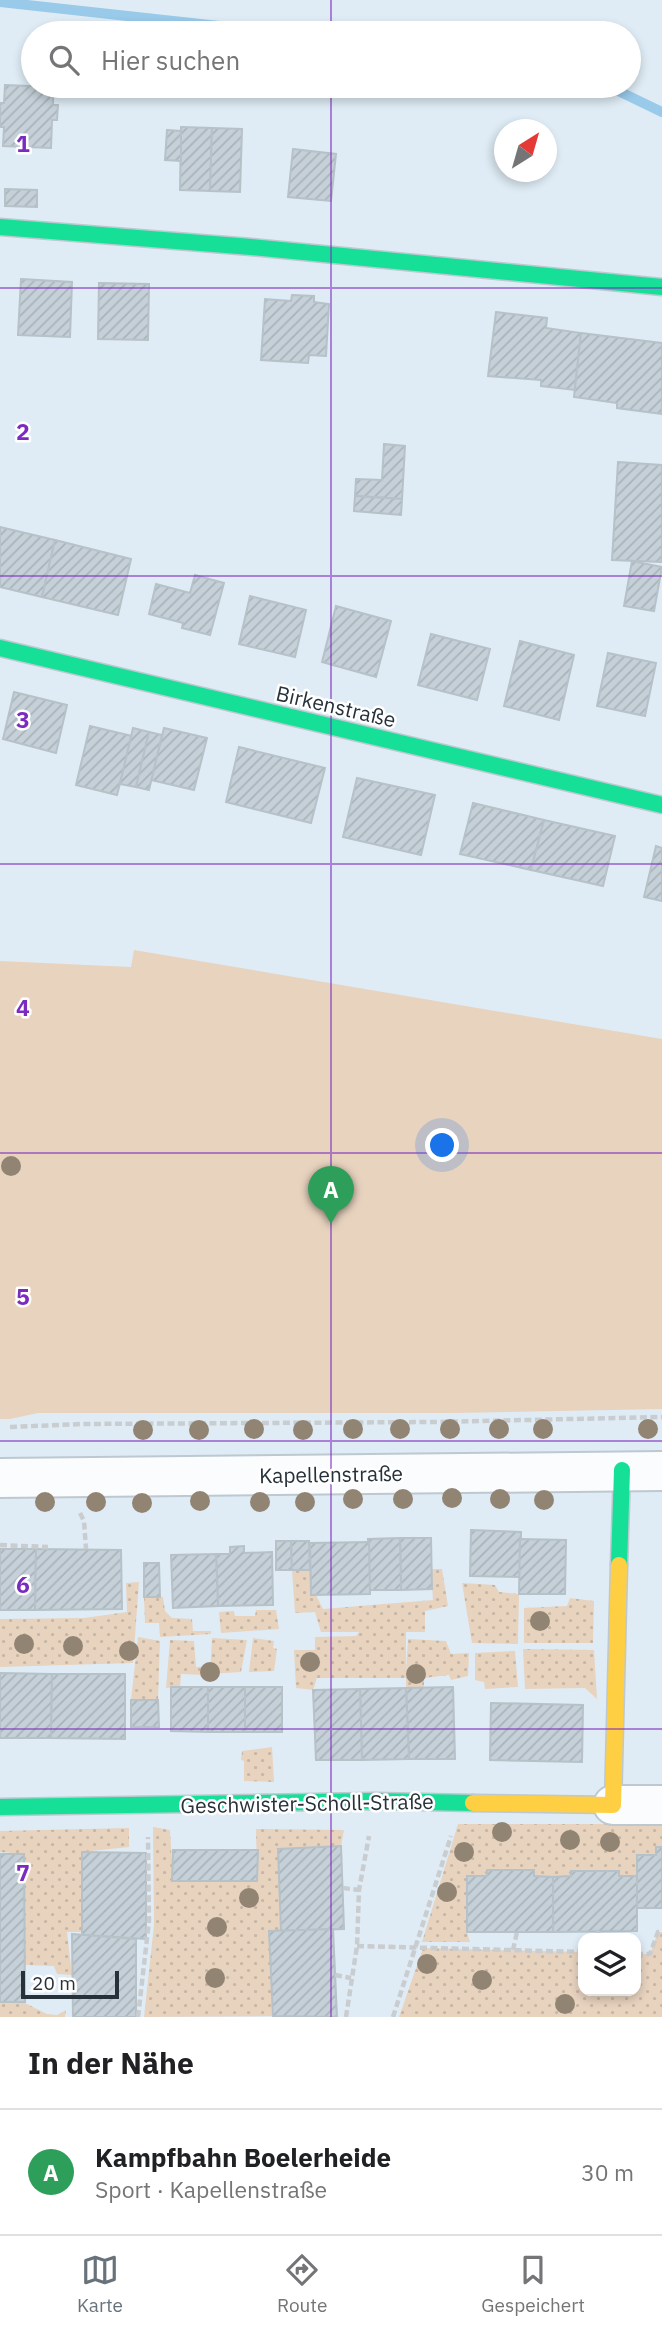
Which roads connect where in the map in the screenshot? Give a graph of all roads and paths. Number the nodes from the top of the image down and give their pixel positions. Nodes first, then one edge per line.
1 (0, 227) edge
2 (662, 287) edge
3 (0, 648) edge
4 (662, 805) edge
5 (662, 1417) edge
6 (10, 1427) dead end
7 (622, 1470) junction
8 (662, 1471) edge
9 (0, 1478) edge
10 (0, 1545) edge
11 (48, 1547) dead end
12 (375, 1801) junction
13 (463, 1802) junction
14 (148, 1805) junction
15 (613, 1805) junction
16 (662, 1805) edge
17 (0, 1807) edge
18 (343, 1888) dead end
19 (359, 1890) junction
20 (517, 1932) dead end
21 (662, 1932) edge
22 (357, 1946) junction
23 (414, 1948) junction
24 (513, 1950) junction
25 (578, 1952) edge
26 (641, 1954) edge
27 (335, 1975) dead end
28 (351, 1978) junction
29 (138, 2017) edge
30 (346, 2017) edge
31 (393, 2017) edge

1 - 2 street
3 - 4 street, Birkenstraße
5 - 6 path
7 - 8 street, Kapellenstraße
7 - 9 street, Kapellenstraße
7 - 15 street
10 - 11 path
12 - 13 street, Geschwister-Scholl-Straße
12 - 14 street, Geschwister-Scholl-Straße
12 - 19 path
13 - 15 street, Geschwister-Scholl-Straße
13 - 23 path
14 - 17 street, Geschwister-Scholl-Straße
14 - 29 path
15 - 16 street, Geschwister-Scholl-Straße
18 - 19 path
19 - 22 path
20 - 24 path
21 - 26 path
22 - 23 path
22 - 28 path
23 - 24 path
23 - 31 path
24 - 25 path
27 - 28 path
28 - 30 path

